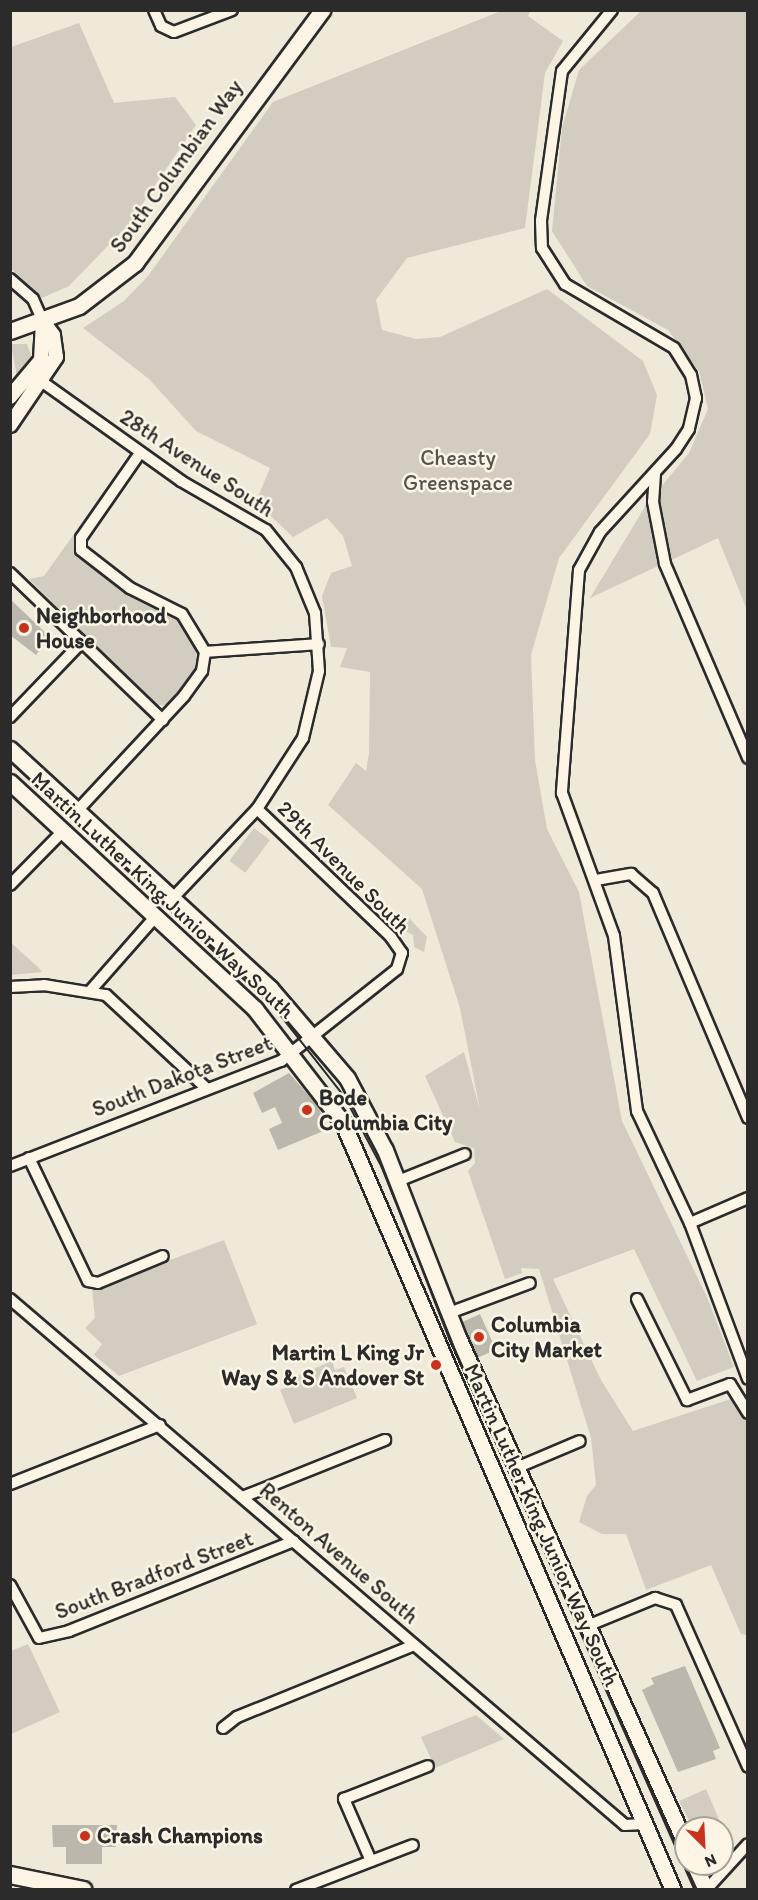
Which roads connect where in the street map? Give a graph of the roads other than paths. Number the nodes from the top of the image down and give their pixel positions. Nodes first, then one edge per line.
1 (154, 10) edge
2 (232, 10) edge
3 (322, 10) edge
4 (612, 10) edge
5 (10, 279) edge
6 (43, 321) junction
7 (10, 331) edge
8 (36, 377) junction
9 (10, 398) edge
10 (10, 425) edge
11 (140, 453) junction
12 (655, 474) junction
13 (10, 573) edge
14 (80, 644) junction
15 (319, 644) junction
16 (205, 652) junction
17 (10, 717) edge
18 (163, 720) junction
19 (10, 749) edge
20 (747, 759) edge
21 (10, 782) edge
22 (257, 809) junction
23 (76, 812) junction
24 (63, 831) junction
25 (596, 880) junction
26 (10, 885) edge
27 (172, 899) junction
28 (156, 916) junction
29 (402, 952) joint
30 (10, 987) edge
31 (92, 990) junction
32 (316, 1037) junction
33 (294, 1052) junction
34 (206, 1088) junction
35 (747, 1118) edge
36 (465, 1154) dead end
37 (29, 1158) junction
38 (10, 1166) edge
39 (398, 1181) junction
40 (747, 1198) edge
41 (690, 1223) junction
42 (163, 1256) dead end
43 (530, 1284) dead end
44 (10, 1299) edge
45 (638, 1299) dead end
46 (449, 1313) junction
47 (747, 1379) edge
48 (747, 1413) edge
49 (160, 1425) junction
50 (385, 1440) dead end
51 (580, 1441) dead end
52 (516, 1468) junction
53 (10, 1484) edge
54 (245, 1496) junction
55 (294, 1541) junction
56 (10, 1585) edge
57 (587, 1626) junction
58 (414, 1646) junction
59 (223, 1728) dead end
60 (429, 1766) dead end
61 (747, 1767) edge
62 (674, 1818) edge
63 (645, 1824) junction
64 (747, 1844) edge
65 (413, 1845) dead end
66 (371, 1861) junction
67 (10, 1875) edge
68 (700, 1876) edge
69 (83, 1890) edge
70 (296, 1890) edge
71 (673, 1890) edge
72 (706, 1890) edge

1 - 2 street
3 - 6 main road, South Columbian Way
4 - 12 street
5 - 6 street
6 - 7 main road, South Columbian Way
6 - 8 street
8 - 9 street
8 - 10 street
8 - 11 street, 28th Avenue South
11 - 15 street, 28th Avenue South
11 - 16 street
12 - 20 street
12 - 25 street
13 - 14 street
14 - 17 street
14 - 18 street
15 - 16 street
15 - 22 street
16 - 18 street
18 - 23 street
19 - 23 main road, Martin Luther King Junior Way South
21 - 24 main road, Martin Luther King Junior Way South
22 - 27 street
22 - 29 street, 29th Avenue South
23 - 27 main road, Martin Luther King Junior Way South
24 - 26 street
24 - 28 main road, Martin Luther King Junior Way South
25 - 35 street
25 - 41 street
27 - 32 main road, Martin Luther King Junior Way South
28 - 31 street
28 - 33 main road, Martin Luther King Junior Way South
29 - 32 street, South Dakota Street
30 - 31 street
31 - 34 street
32 - 33 street, South Dakota Street
32 - 39 main road, Martin Luther King Junior Way South
33 - 34 street, South Dakota Street
33 - 63 main road, Martin Luther King Junior Way South
34 - 37 street, South Dakota Street
36 - 39 street
37 - 38 street, South Dakota Street
37 - 42 street
39 - 46 main road, Martin Luther King Junior Way South
40 - 41 street
41 - 47 street
43 - 46 street
44 - 49 street, Renton Avenue South
45 - 48 street
46 - 52 main road, Martin Luther King Junior Way South
49 - 53 street
49 - 54 street, Renton Avenue South
50 - 54 street
51 - 52 street
52 - 57 main road, Martin Luther King Junior Way South
54 - 55 street, Renton Avenue South
55 - 56 street, South Bradford Street
55 - 58 street, Renton Avenue South
57 - 61 street
57 - 62 main road, Martin Luther King Junior Way South
58 - 59 street
58 - 63 street, Renton Avenue South
60 - 66 street
63 - 71 main road, Martin Luther King Junior Way South
64 - 72 street
65 - 66 street
66 - 70 street
67 - 69 main road
68 - 72 main road

